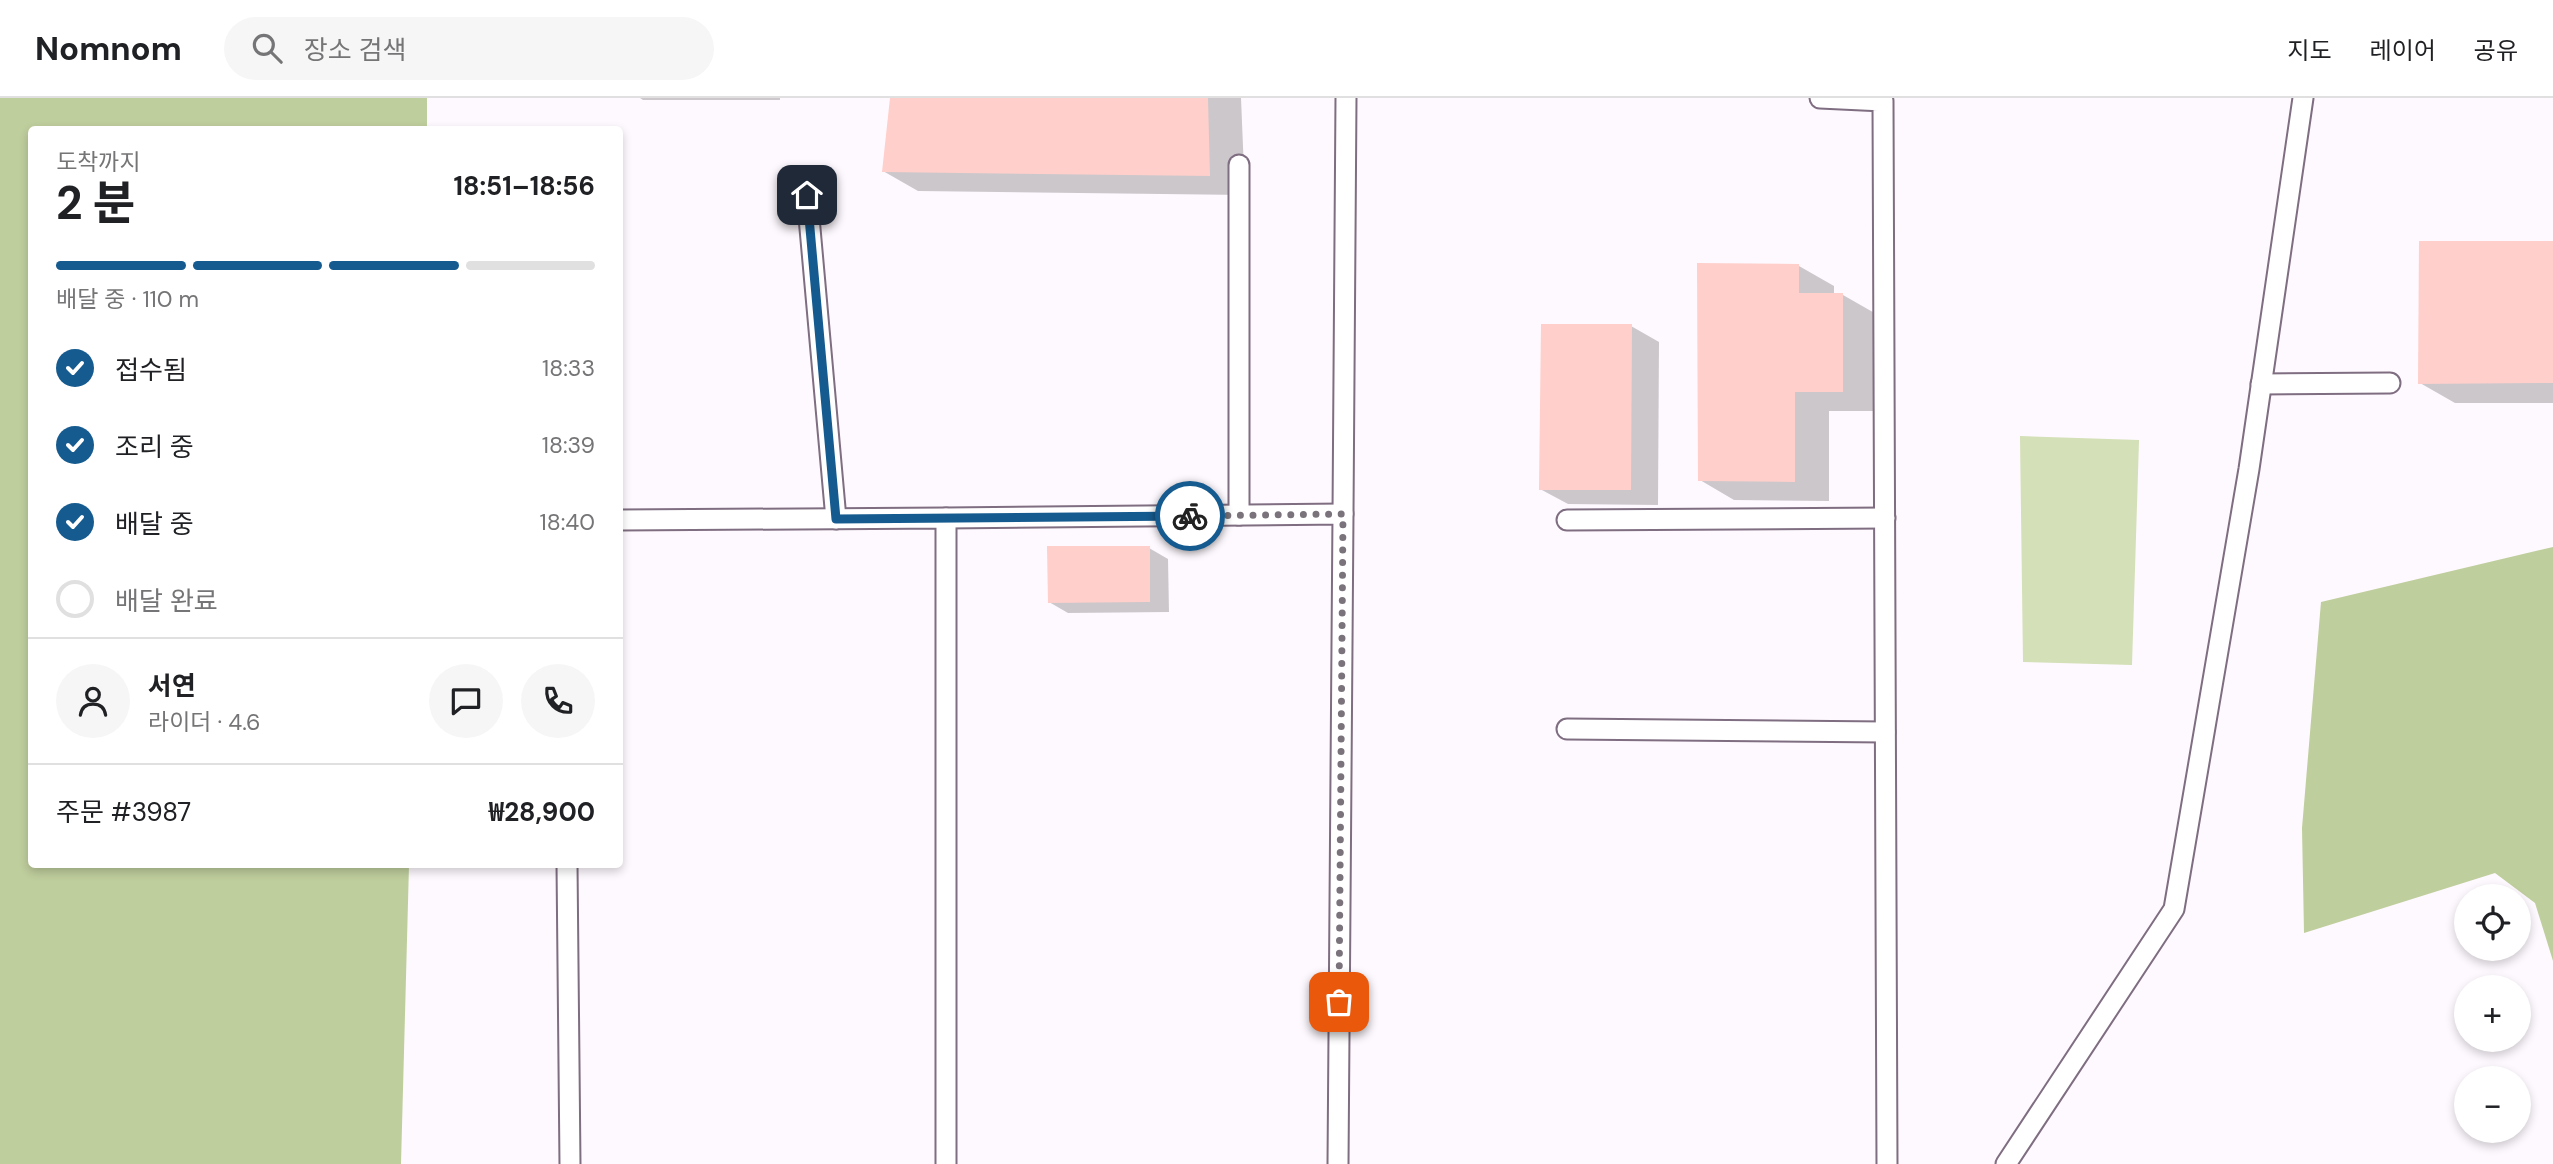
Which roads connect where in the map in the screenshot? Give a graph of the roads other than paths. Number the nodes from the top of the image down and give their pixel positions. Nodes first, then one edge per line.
1 (1346, 98) edge
2 (1820, 98) edge
3 (2303, 98) edge
4 (1239, 165) dead end
5 (807, 195) dead end
6 (2390, 383) dead end
7 (2261, 384) junction
8 (1343, 514) junction
9 (1239, 516) junction
10 (946, 518) junction
11 (1885, 518) junction
12 (836, 519) junction
13 (623, 520) edge
14 (1567, 520) dead end
15 (1567, 729) dead end
16 (1885, 732) junction
17 (567, 868) edge
18 (570, 1164) edge
19 (946, 1164) edge
20 (1338, 1164) edge
21 (1887, 1164) edge
22 (2006, 1164) edge

1 - 8 lane
2 - 11 lane
3 - 7 lane
4 - 9 lane
5 - 12 lane
6 - 7 lane
7 - 22 lane
8 - 9 lane
8 - 20 lane
9 - 10 lane
10 - 12 lane
10 - 19 lane
11 - 14 lane
11 - 16 lane
12 - 13 lane
15 - 16 lane
16 - 21 lane
17 - 18 lane

